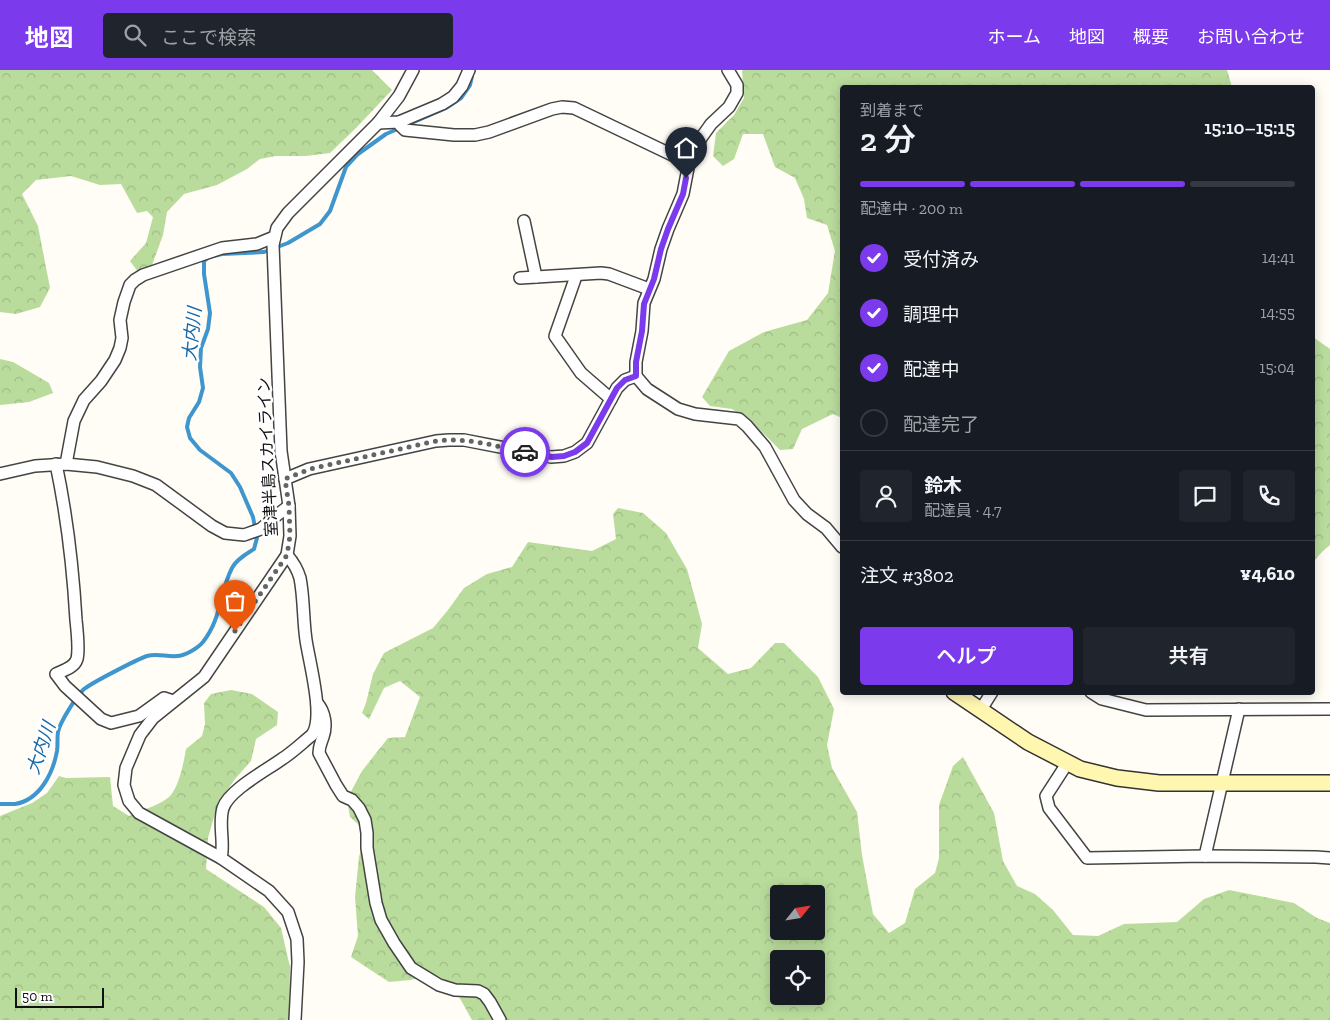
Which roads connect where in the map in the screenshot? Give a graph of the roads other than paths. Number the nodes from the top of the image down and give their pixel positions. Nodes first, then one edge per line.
1 (413, 70) edge
2 (469, 70) edge
3 (728, 70) edge
4 (378, 124) junction
5 (401, 125) junction
6 (689, 163) junction
7 (524, 221) dead end
8 (274, 238) junction
9 (575, 275) junction
10 (536, 277) junction
11 (520, 278) dead end
12 (649, 289) junction
13 (636, 376) junction
14 (611, 399) junction
15 (61, 464) junction
16 (0, 474) edge
17 (285, 479) junction
18 (289, 506) junction
19 (840, 545) edge
20 (287, 555) junction
21 (958, 695) edge
22 (990, 695) edge
23 (1096, 695) edge
24 (173, 701) junction
25 (317, 703) junction
26 (1239, 709) junction
27 (1330, 709) edge
28 (980, 711) junction
29 (1068, 762) junction
30 (1222, 782) junction
31 (1330, 783) edge
32 (1205, 856) junction
33 (220, 858) junction
34 (1330, 858) edge
35 (295, 1020) edge
36 (500, 1020) edge

1 - 4 street, 室津半島スカイライン
2 - 5 street
3 - 6 street
4 - 5 street
4 - 8 street, 室津半島スカイライン
5 - 6 street
6 - 12 street
7 - 10 street
8 - 15 street
8 - 17 street, 室津半島スカイライン
9 - 10 street
9 - 12 street
9 - 14 street
10 - 11 street
12 - 13 street
13 - 14 street
13 - 19 street
14 - 17 street
15 - 16 street
15 - 18 street
15 - 24 street
17 - 18 street, 室津半島スカイライン
18 - 20 street, 室津半島スカイライン
20 - 24 street, 室津半島スカイライン
20 - 25 street
21 - 28 street
22 - 28 street
23 - 26 street
24 - 33 street, 室津半島スカイライン
25 - 33 street
25 - 36 street
26 - 27 street
26 - 30 street
28 - 29 street
29 - 30 street
29 - 32 street
30 - 31 street
30 - 32 street
32 - 34 street
33 - 35 street, 室津半島スカイライン

